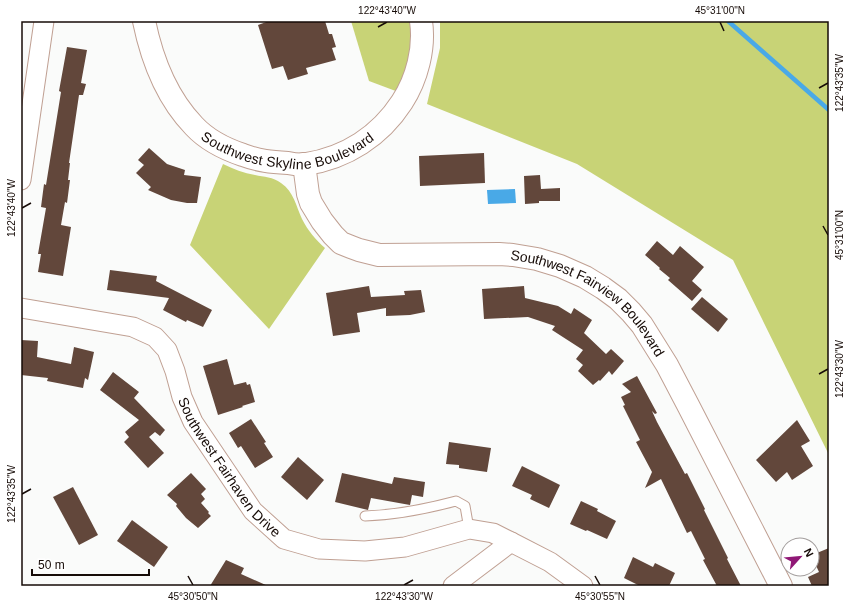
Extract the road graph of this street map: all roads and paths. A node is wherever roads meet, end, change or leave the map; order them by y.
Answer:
1 (44, 21) edge
2 (144, 21) edge
3 (421, 21) edge
4 (304, 164) junction
5 (21, 180) edge
6 (21, 308) edge
7 (365, 516) dead end
8 (468, 529) junction
9 (511, 542) junction
10 (453, 586) edge
11 (582, 586) edge
12 (781, 586) edge

1 - 5 street
2 - 4 street, Southwest Skyline Boulevard
3 - 4 street, Southwest Skyline Boulevard
4 - 12 street, Southwest Fairview Boulevard
6 - 8 street, Southwest Fairhaven Drive
7 - 8 lane
8 - 9 street, Southwest Fairhaven Drive
9 - 10 street
9 - 11 street, Southwest Fairhaven Drive

